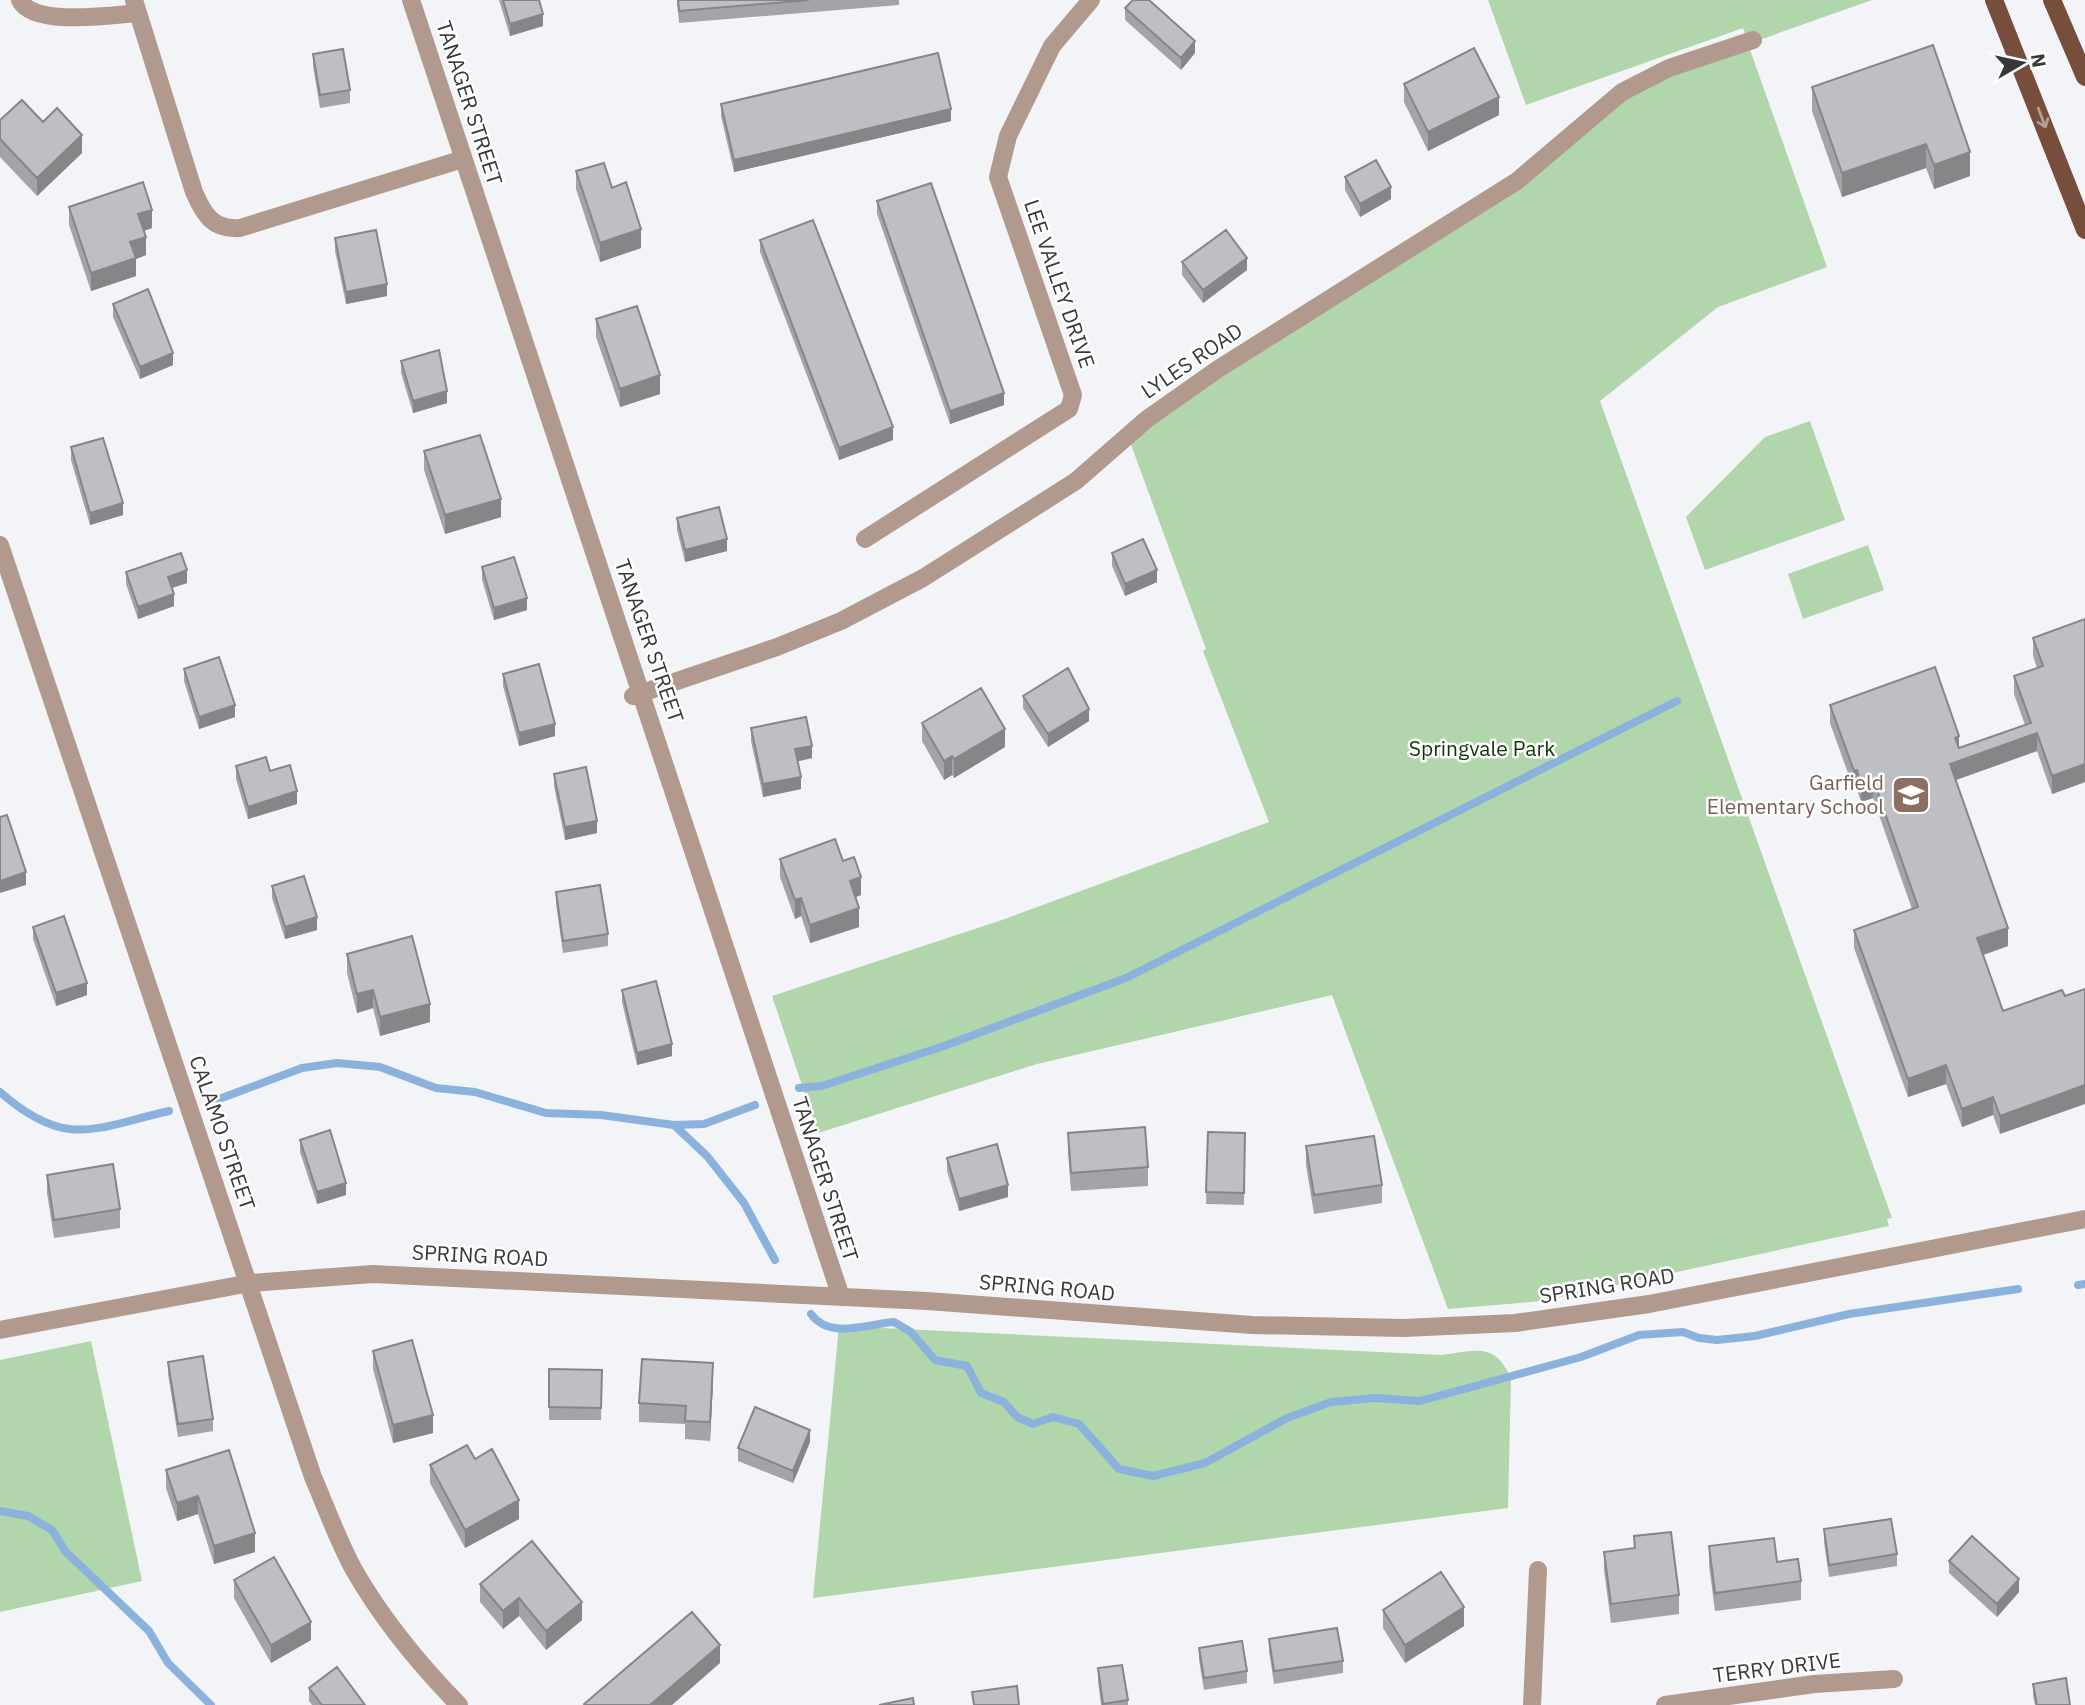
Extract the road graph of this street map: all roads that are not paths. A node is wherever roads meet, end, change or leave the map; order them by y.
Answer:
1 (20, 0) edge
2 (411, 0) edge
3 (1091, 0) edge
4 (1994, 0) edge
5 (2052, 0) edge
6 (136, 7) edge
7 (1754, 40) dead end
8 (2085, 77) edge
9 (463, 159) junction
10 (2085, 230) edge
11 (865, 539) dead end
12 (0, 545) edge
13 (638, 695) junction
14 (2085, 1219) edge
15 (250, 1283) junction
16 (841, 1297) junction
17 (0, 1330) edge
18 (1538, 1570) dead end
19 (1894, 1679) dead end
20 (459, 1705) edge
21 (1532, 1705) edge
22 (1665, 1705) edge

1 - 6 street
2 - 9 street, TANAGER STREET
3 - 11 street, LEE VALLEY DRIVE
4 -> 10 main road
5 - 8 main road
6 - 9 street
7 - 13 street, LYLES ROAD
9 - 13 street, TANAGER STREET
12 - 15 street, CALAMO STREET
13 - 16 street, TANAGER STREET
14 - 16 street, SPRING ROAD
15 - 16 street, SPRING ROAD
15 - 17 street, SPRING ROAD
15 - 20 street, CALAMO STREET
18 - 21 street
19 - 22 street, TERRY DRIVE

